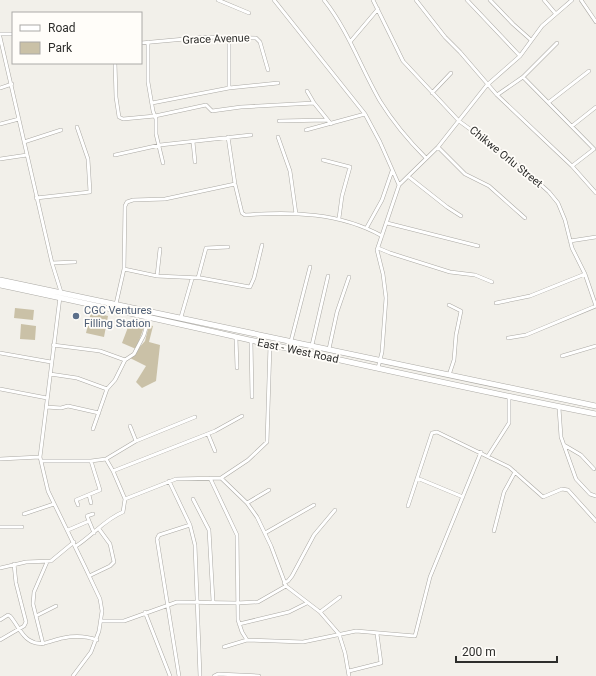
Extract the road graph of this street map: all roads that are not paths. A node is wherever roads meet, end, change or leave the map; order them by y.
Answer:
1 (218, 0) edge
2 (274, 0) edge
3 (324, 0) edge
4 (374, 0) edge
5 (416, 0) edge
6 (467, 0) edge
7 (490, 0) edge
8 (544, 0) edge
9 (572, 0) edge
10 (581, 0) edge
11 (378, 9) junction
12 (249, 13) dead end
13 (555, 13) junction
14 (596, 22) edge
15 (12, 34) edge
16 (0, 35) edge
17 (229, 37) junction
18 (531, 40) junction
19 (148, 42) junction
20 (350, 42) junction
21 (142, 43) edge
22 (557, 43) dead end
23 (2, 51) edge
24 (520, 56) junction
25 (115, 64) edge
26 (268, 70) dead end
27 (590, 71) dead end
28 (450, 72) dead end
29 (523, 77) junction
30 (278, 83) dead end
31 (12, 84) junction
32 (487, 85) junction
33 (0, 88) edge
34 (229, 88) junction
35 (307, 91) dead end
36 (432, 93) junction
37 (497, 95) junction
38 (549, 102) junction
39 (314, 103) junction
40 (152, 104) junction
41 (596, 107) edge
42 (365, 114) junction
43 (155, 116) junction
44 (19, 119) junction
45 (327, 120) junction
46 (279, 121) dead end
47 (459, 121) junction
48 (0, 124) edge
49 (331, 124) junction
50 (572, 126) junction
51 (77, 127) dead end
52 (61, 130) dead end
53 (306, 130) dead end
54 (251, 135) dead end
55 (228, 137) junction
56 (278, 137) dead end
57 (24, 142) junction
58 (193, 142) junction
59 (160, 145) junction
60 (438, 147) junction
61 (595, 149) edge
62 (27, 155) junction
63 (114, 155) dead end
64 (426, 158) junction
65 (0, 159) edge
66 (323, 160) dead end
67 (195, 162) dead end
68 (163, 163) dead end
69 (572, 166) junction
70 (392, 171) junction
71 (409, 177) junction
72 (235, 184) junction
73 (399, 185) junction
74 (596, 193) edge
75 (36, 198) junction
76 (296, 214) junction
77 (461, 216) dead end
78 (339, 218) junction
79 (525, 218) dead end
80 (387, 223) junction
81 (367, 227) junction
82 (382, 236) junction
83 (596, 237) edge
84 (570, 241) junction
85 (262, 245) dead end
86 (478, 246) dead end
87 (228, 247) dead end
88 (378, 248) junction
89 (160, 249) dead end
90 (75, 262) dead end
91 (52, 263) junction
92 (310, 267) dead end
93 (124, 269) junction
94 (585, 274) junction
95 (157, 276) junction
96 (328, 276) dead end
97 (348, 277) dead end
98 (198, 278) junction
99 (192, 279) junction
100 (0, 280) edge
101 (492, 282) dead end
102 (0, 285) edge
103 (60, 295) junction
104 (496, 303) dead end
105 (116, 304) junction
106 (449, 306) dead end
107 (596, 306) edge
108 (149, 317) junction
109 (181, 317) junction
110 (236, 338) junction
111 (508, 338) dead end
112 (251, 341) junction
113 (291, 341) junction
114 (53, 345) junction
115 (270, 345) junction
116 (312, 346) junction
117 (596, 346) edge
118 (329, 349) junction
119 (0, 353) edge
120 (562, 356) dead end
121 (125, 360) junction
122 (380, 360) junction
123 (51, 362) junction
124 (237, 368) dead end
125 (378, 368) junction
126 (50, 374) junction
127 (449, 375) junction
128 (0, 389) edge
129 (107, 389) junction
130 (509, 396) junction
131 (252, 397) dead end
132 (47, 398) junction
133 (596, 406) edge
134 (46, 407) junction
135 (559, 408) junction
136 (99, 413) junction
137 (596, 414) edge
138 (242, 416) dead end
139 (195, 417) dead end
140 (130, 426) dead end
141 (93, 429) dead end
142 (208, 434) junction
143 (136, 441) junction
144 (564, 445) junction
145 (215, 451) dead end
146 (481, 452) junction
147 (488, 456) junction
148 (40, 457) junction
149 (0, 458) edge
150 (106, 459) junction
151 (41, 461) junction
152 (91, 461) junction
153 (594, 469) dead end
154 (114, 471) junction
155 (515, 472) junction
156 (210, 478) junction
157 (220, 478) junction
158 (417, 478) junction
159 (169, 481) junction
160 (269, 490) dead end
161 (89, 495) junction
162 (596, 496) edge
163 (463, 497) junction
164 (125, 499) junction
165 (193, 500) dead end
166 (91, 503) dead end
167 (247, 503) junction
168 (54, 504) junction
169 (78, 505) dead end
170 (314, 505) dead end
171 (408, 506) dead end
172 (335, 510) dead end
173 (24, 514) dead end
174 (93, 514) dead end
175 (89, 521) junction
176 (596, 521) edge
177 (190, 525) junction
178 (0, 527) edge
179 (22, 528) dead end
180 (99, 528) junction
181 (68, 530) junction
182 (494, 531) dead end
183 (94, 533) junction
184 (265, 533) junction
185 (75, 544) junction
186 (47, 562) junction
187 (14, 564) junction
188 (0, 568) edge
189 (89, 576) junction
190 (285, 584) junction
191 (340, 597) dead end
192 (213, 601) junction
193 (197, 602) junction
194 (237, 603) junction
195 (308, 603) junction
196 (167, 604) junction
197 (56, 606) dead end
198 (145, 612) junction
199 (320, 612) junction
200 (36, 616) junction
201 (0, 620) edge
202 (101, 621) junction
203 (239, 624) junction
204 (19, 629) junction
205 (339, 634) junction
206 (377, 634) junction
207 (0, 640) edge
208 (97, 640) junction
209 (247, 640) junction
210 (43, 644) junction
211 (224, 647) dead end
212 (349, 671) junction
213 (73, 676) edge
214 (170, 676) edge
215 (179, 676) edge
216 (200, 676) edge
217 (214, 676) edge
218 (251, 676) edge
219 (259, 676) edge
220 (350, 676) edge

1 - 12 street
2 - 42 street
3 - 20 street
4 - 11 street, Chikwe Orlu Street
5 - 32 street
6 - 24 street
7 - 18 street
8 - 13 street
9 - 13 street
10 - 14 street
11 - 20 street
11 - 36 street, Chikwe Orlu Street
13 - 18 street
15 - 16 street
16 - 23 street
17 - 19 street, Grace Avenue
17 - 26 street, Grace Avenue
17 - 34 street
18 - 24 street
19 - 21 street, Grace Avenue
19 - 40 street
20 - 64 street
22 - 29 street
23 - 31 street
24 - 32 street
25 - 43 street
27 - 38 street
28 - 36 street
29 - 37 street
29 - 38 street
30 - 34 street
31 - 33 street
31 - 44 street
32 - 37 street
32 - 47 street
34 - 40 street
35 - 39 street
36 - 47 street, Chikwe Orlu Street
37 - 69 street
38 - 50 street
39 - 43 street
39 - 45 street
40 - 43 street
41 - 50 street
42 - 49 street
42 - 70 street
43 - 59 street
44 - 48 street
44 - 57 street
45 - 46 street
45 - 49 street
47 - 60 street
47 - 84 street, Chikwe Orlu Street
49 - 53 street
50 - 61 street
51 - 75 street
52 - 57 street
54 - 55 street
55 - 58 street
55 - 72 street
56 - 76 street
57 - 62 street
58 - 59 street
58 - 67 street
59 - 63 street
59 - 68 street
60 - 64 street
60 - 79 street
61 - 69 street
62 - 65 street
62 - 75 street
64 - 71 street
66 - 78 street
69 - 74 street
70 - 73 street
70 - 81 street
71 - 73 street
71 - 77 street
72 - 76 street
72 - 93 street
73 - 80 street
75 - 91 street
76 - 78 street
78 - 81 street
80 - 82 street
80 - 86 street
81 - 82 street
82 - 88 street
83 - 84 street
84 - 94 street, Chikwe Orlu Street
85 - 98 street
87 - 98 street
88 - 101 street
88 - 122 street
89 - 95 street
90 - 91 street
91 - 103 street
92 - 113 street
93 - 95 street
93 - 105 street
94 - 104 street
94 - 107 street, Chikwe Orlu Street
95 - 99 street
96 - 116 street
97 - 118 street
98 - 99 street
99 - 109 street
100 - 103 main road, East - West Road
102 - 103 main road, East - West Road
103 - 105 main road, East - West Road
103 - 108 main road, East - West Road
103 - 114 street
105 - 109 main road, East - West Road
106 - 127 street
107 - 111 street
108 - 110 main road, East - West Road
108 - 121 street
109 - 113 main road, East - West Road
110 - 112 main road, East - West Road
110 - 124 street
112 - 115 main road, East - West Road
112 - 131 street
113 - 116 main road, East - West Road
114 - 121 street
114 - 123 street
115 - 125 main road, East - West Road
115 - 157 street
116 - 118 main road, East - West Road
117 - 120 street
118 - 122 main road, East - West Road
119 - 123 street
121 - 129 street
122 - 125 street
122 - 127 main road, East - West Road
123 - 126 street
125 - 130 main road, East - West Road
126 - 129 street
126 - 132 street
127 - 133 main road, East - West Road
128 - 132 street
129 - 136 street
130 - 135 main road, East - West Road
130 - 147 street
132 - 134 street
134 - 136 street
134 - 148 street
135 - 137 main road, East - West Road
135 - 144 street
136 - 141 street
138 - 142 street
139 - 143 street
140 - 143 street
142 - 145 street
142 - 154 street
143 - 150 street
144 - 153 street
144 - 162 street
146 - 147 street
146 - 158 street
146 - 163 street
147 - 155 street
148 - 149 street
148 - 151 street
150 - 152 street
150 - 154 street
151 - 152 street
151 - 168 street
152 - 161 street
154 - 164 street
155 - 176 street
155 - 182 street
156 - 157 street
156 - 159 street
156 - 194 street
157 - 167 street
158 - 163 street
158 - 171 street
159 - 164 street
159 - 177 street
160 - 167 street
161 - 166 street
161 - 169 street
163 - 206 street
164 - 180 street
165 - 192 street
167 - 184 street
168 - 173 street
168 - 181 street
170 - 184 street
172 - 190 street
174 - 175 street
175 - 181 street
175 - 183 street
177 - 193 street
177 - 196 street
178 - 179 street
180 - 183 street
180 - 189 street
181 - 185 street
183 - 185 street
184 - 190 street
185 - 186 street
185 - 189 street
186 - 187 street
186 - 200 street
187 - 188 street
187 - 204 street
189 - 202 street
190 - 194 street
190 - 195 street
191 - 199 street
192 - 193 street
192 - 194 street
193 - 196 street
193 - 216 street
194 - 203 street
195 - 199 street
195 - 203 street
196 - 198 street
196 - 215 street
197 - 200 street
198 - 202 street
198 - 214 street
199 - 205 street
200 - 210 street
201 - 204 street
202 - 208 street
203 - 209 street
204 - 207 street
204 - 210 street
205 - 206 street
205 - 209 street
205 - 212 street
206 - 212 street
208 - 210 street
208 - 213 street
209 - 211 street
212 - 220 street
217 - 218 street
218 - 219 street

